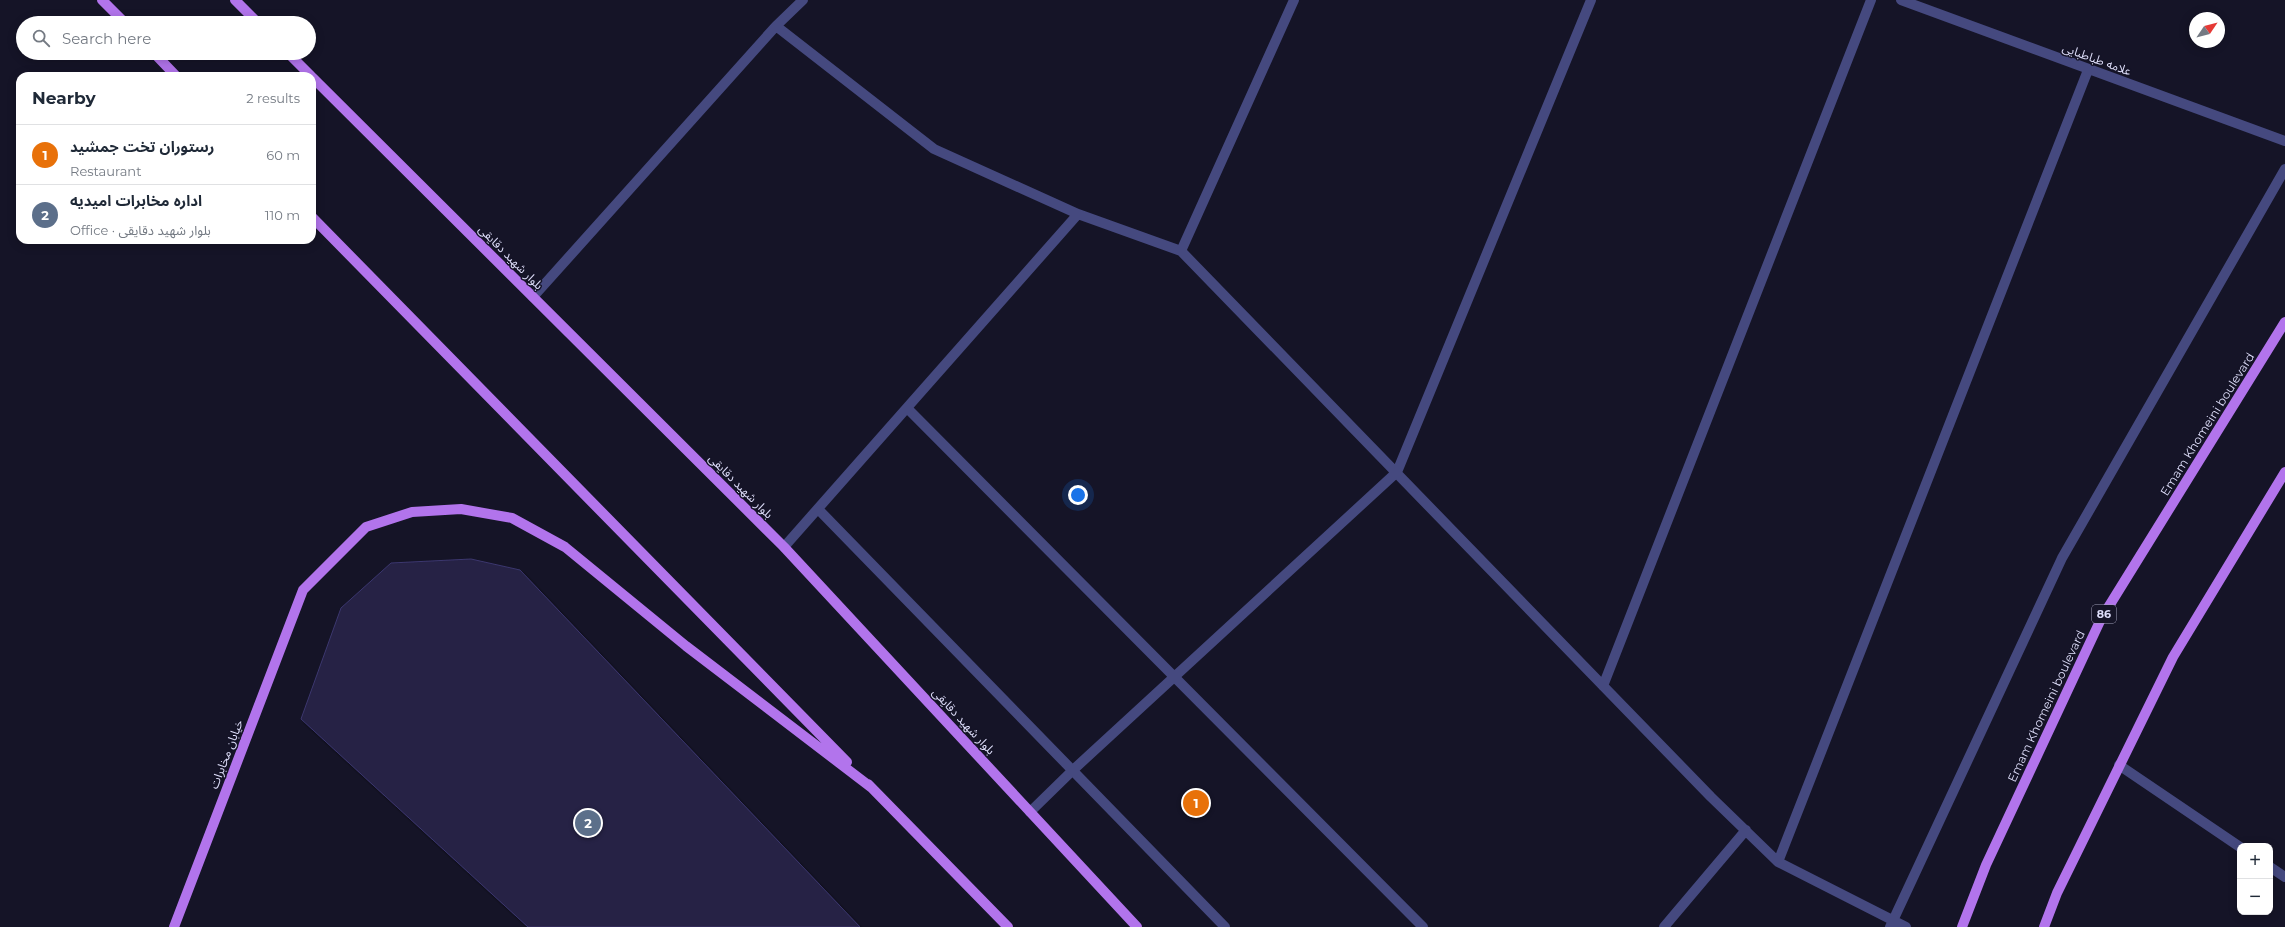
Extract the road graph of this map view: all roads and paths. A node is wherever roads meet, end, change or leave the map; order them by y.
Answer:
1 (102, 0) edge
2 (235, 0) edge
3 (803, 0) edge
4 (1294, 0) edge
5 (1591, 0) edge
6 (1871, 0) edge
7 (1901, 0) edge
8 (118, 16) edge
9 (251, 16) edge
10 (776, 26) junction
11 (161, 60) edge
12 (295, 60) edge
13 (2088, 70) junction
14 (172, 72) edge
15 (308, 72) edge
16 (316, 80) edge
17 (2285, 141) edge
18 (2285, 169) edge
19 (1078, 214) junction
20 (316, 221) edge
21 (1181, 251) junction
22 (533, 297) junction
23 (2285, 322) edge
24 (907, 408) junction
25 (1397, 472) junction
26 (2285, 472) edge
27 (818, 509) junction
28 (784, 547) junction
29 (1174, 678) junction
30 (1604, 686) junction
31 (2119, 765) junction
32 (1073, 770) junction
33 (872, 788) junction
34 (1030, 812) junction
35 (1746, 830) junction
36 (2237, 845) edge
37 (1778, 862) junction
38 (2273, 869) edge
39 (2285, 877) edge
40 (1891, 924) edge
41 (174, 927) edge
42 (1008, 927) edge
43 (1137, 927) edge
44 (1225, 927) edge
45 (1422, 927) edge
46 (1664, 927) edge
47 (1906, 927) edge
48 (1962, 927) edge
49 (2044, 927) edge

1 - 8 main road
2 - 9 main road
3 - 10 street
4 - 21 street
5 - 25 street
6 - 30 street
7 - 13 street, علامه طباطبایی
10 - 19 street
10 - 22 street
11 - 14 main road
12 - 15 main road, بلوار شهید دقایقی
13 - 17 street, علامه طباطبایی
13 - 37 street
16 - 22 main road, بلوار شهید دقایقی
18 - 40 street
19 - 21 street
19 - 24 street
20 - 33 main road
21 - 25 street
22 - 28 main road, بلوار شهید دقایقی
23 - 48 main road, Emam Khomeini boulevard / 86
24 - 27 street
24 - 29 street
25 - 29 street
25 - 30 street
26 - 31 main road
27 - 28 street
27 - 32 street
28 - 34 main road, بلوار شهید دقایقی
29 - 32 street
29 - 45 street
30 - 35 street
31 - 36 street
31 - 49 main road
32 - 34 street
32 - 44 street
33 - 41 main road, خیابان مخابرات
33 - 42 main road
34 - 43 main road, بلوار شهید دقایقی
35 - 37 street
35 - 46 street
37 - 40 street
38 - 39 street
40 - 47 street

